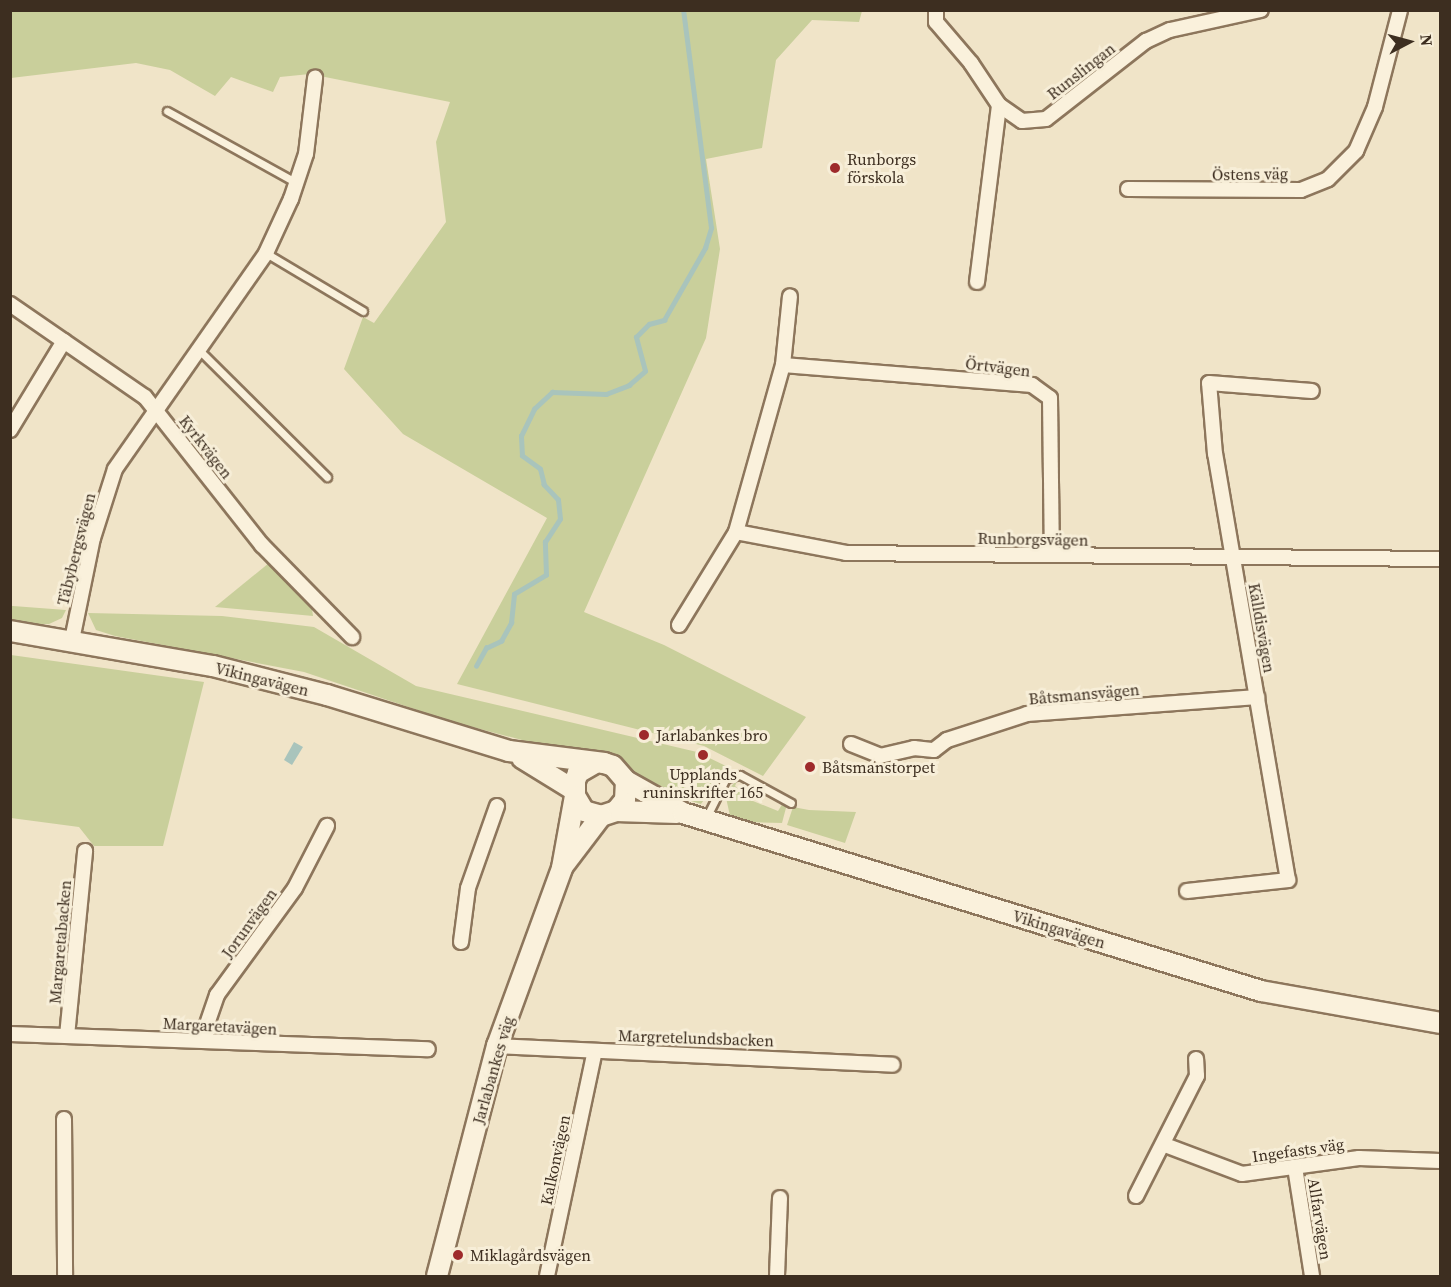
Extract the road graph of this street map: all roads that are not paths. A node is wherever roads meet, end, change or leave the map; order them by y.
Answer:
1 (936, 10) edge
2 (1261, 10) edge
3 (1400, 10) edge
4 (315, 78) dead end
5 (999, 105) junction
6 (167, 111) dead end
7 (297, 183) junction
8 (1128, 189) dead end
9 (266, 253) junction
10 (977, 282) dead end
11 (790, 296) dead end
12 (10, 304) edge
13 (363, 311) dead end
14 (64, 342) junction
15 (200, 351) junction
16 (783, 365) junction
17 (1312, 391) dead end
18 (157, 411) junction
19 (10, 430) edge
20 (327, 477) dead end
21 (736, 532) junction
22 (1052, 555) junction
23 (1233, 558) junction
24 (1440, 559) edge
25 (679, 625) dead end
26 (10, 631) edge
27 (352, 637) dead end
28 (72, 640) junction
29 (1257, 697) junction
30 (851, 744) dead end
31 (509, 751) junction
32 (595, 763) junction
33 (626, 781) junction
34 (574, 793) junction
35 (791, 803) dead end
36 (497, 806) dead end
37 (682, 813) junction
38 (608, 814) junction
39 (705, 821) junction
40 (327, 826) dead end
41 (85, 851) dead end
42 (562, 868) junction
43 (1186, 891) dead end
44 (461, 942) dead end
45 (1440, 1023) edge
46 (10, 1035) edge
47 (68, 1036) junction
48 (206, 1041) junction
49 (497, 1046) junction
50 (428, 1049) dead end
51 (595, 1051) junction
52 (1196, 1059) dead end
53 (893, 1065) dead end
54 (64, 1119) dead end
55 (1165, 1145) junction
56 (1440, 1161) edge
57 (1295, 1167) junction
58 (1136, 1196) dead end
59 (780, 1198) dead end
60 (65, 1276) edge
61 (438, 1276) edge
62 (547, 1276) edge
63 (777, 1276) edge
64 (1312, 1276) edge

1 - 5 street, Runslingan
2 - 5 street, Runslingan
3 - 8 street, Östens väg
4 - 7 street, Täbybergsvägen
5 - 10 street
6 - 7 lane
7 - 9 street, Täbybergsvägen
9 - 13 lane
9 - 15 street, Täbybergsvägen
11 - 16 street
12 - 14 street, Kyrkvägen
14 - 18 street, Kyrkvägen
14 - 19 street
15 - 18 street, Täbybergsvägen
15 - 20 lane
16 - 21 street
16 - 22 street, Örtvägen
17 - 23 street, Källdisvägen
18 - 27 street, Kyrkvägen
18 - 28 street, Täbybergsvägen
21 - 22 street, Runborgsvägen
21 - 25 street
22 - 23 street, Runborgsvägen
23 - 24 street, Runborgsvägen
23 - 29 street, Källdisvägen
26 - 28 main road, Vikingavägen
28 - 31 main road, Vikingavägen
29 - 30 street, Båtsmansvägen
29 - 43 street, Källdisvägen
31 - 32 main road, Vikingavägen
31 - 34 main road, Vikingavägen
32 - 33 main road, Vikingavägen
32 - 34 main road
33 - 37 main road, Vikingavägen
33 - 38 main road
34 - 38 main road, Vikingavägen
34 - 42 main road, Jarlabankes väg
35 - 39 lane
36 - 44 street
37 - 38 main road, Vikingavägen
37 - 39 main road, Vikingavägen
38 - 42 main road, Jarlabankes väg
39 - 45 main road, Vikingavägen
40 - 48 street, Jorunvägen
41 - 47 street, Margaretabacken
42 - 49 main road, Jarlabankes väg
46 - 47 street, Margaretavägen
47 - 48 street, Margaretavägen
48 - 50 street, Margaretavägen
49 - 51 street, Margretelundsbacken
49 - 61 main road, Jarlabankes väg
51 - 53 street, Margretelundsbacken
51 - 62 street, Kalkonvägen
52 - 55 street
54 - 60 street
55 - 57 street, Ingefasts väg
55 - 58 street
56 - 57 street, Ingefasts väg
57 - 64 street, Allfarvägen
59 - 63 street

